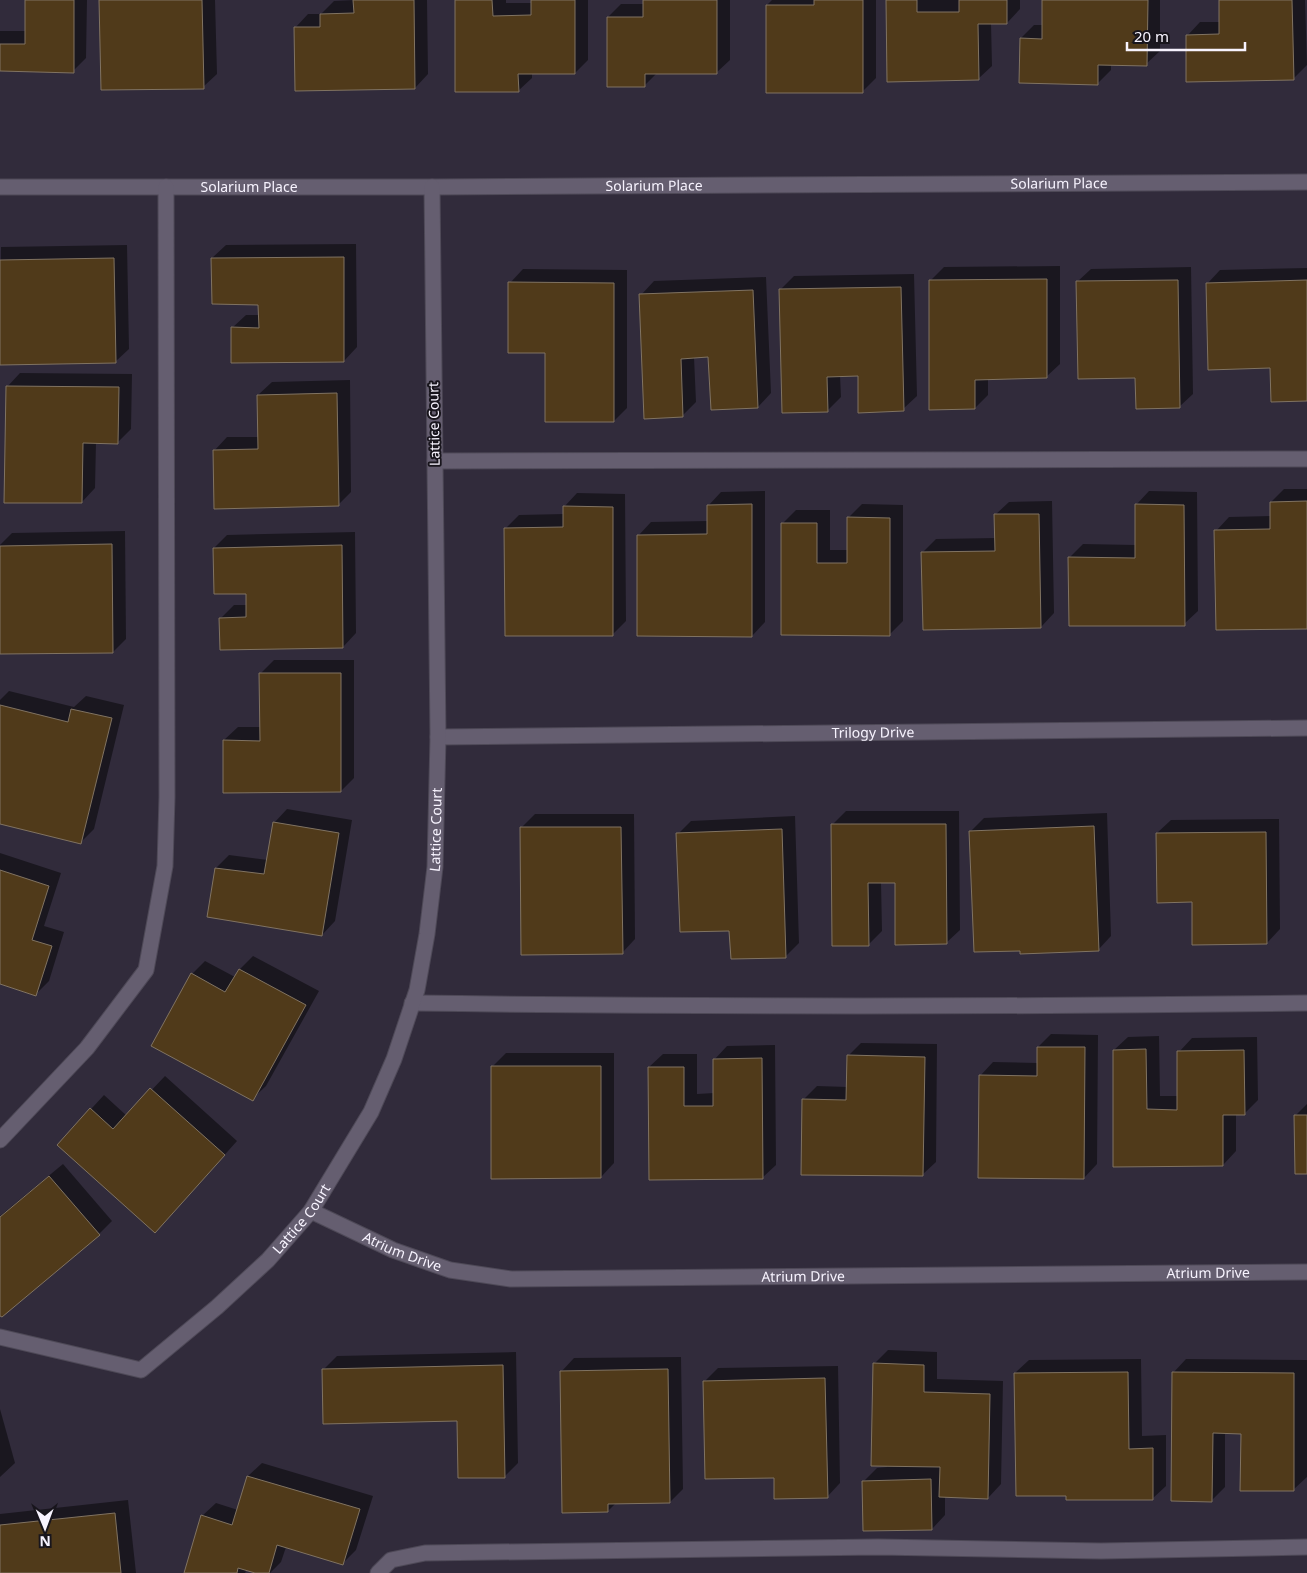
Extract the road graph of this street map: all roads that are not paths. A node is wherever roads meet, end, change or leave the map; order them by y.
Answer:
1 (1307, 182) edge
2 (0, 187) edge
3 (432, 187) junction
4 (166, 188) junction
5 (1307, 459) edge
6 (435, 461) junction
7 (1307, 728) edge
8 (438, 738) junction
9 (412, 1003) junction
10 (1307, 1003) edge
11 (0, 1140) edge
12 (312, 1211) junction
13 (1307, 1272) edge
14 (0, 1337) edge
15 (1307, 1548) edge
16 (378, 1573) edge

1 - 3 street, Solarium Place
2 - 4 street, Solarium Place
3 - 4 street, Solarium Place
3 - 6 street, Lattice Court
4 - 11 street
5 - 6 street
6 - 8 street, Lattice Court
7 - 8 street, Trilogy Drive
8 - 9 street, Lattice Court
9 - 10 street
9 - 12 street, Lattice Court
12 - 13 street, Atrium Drive
12 - 14 street, Lattice Court
15 - 16 street

